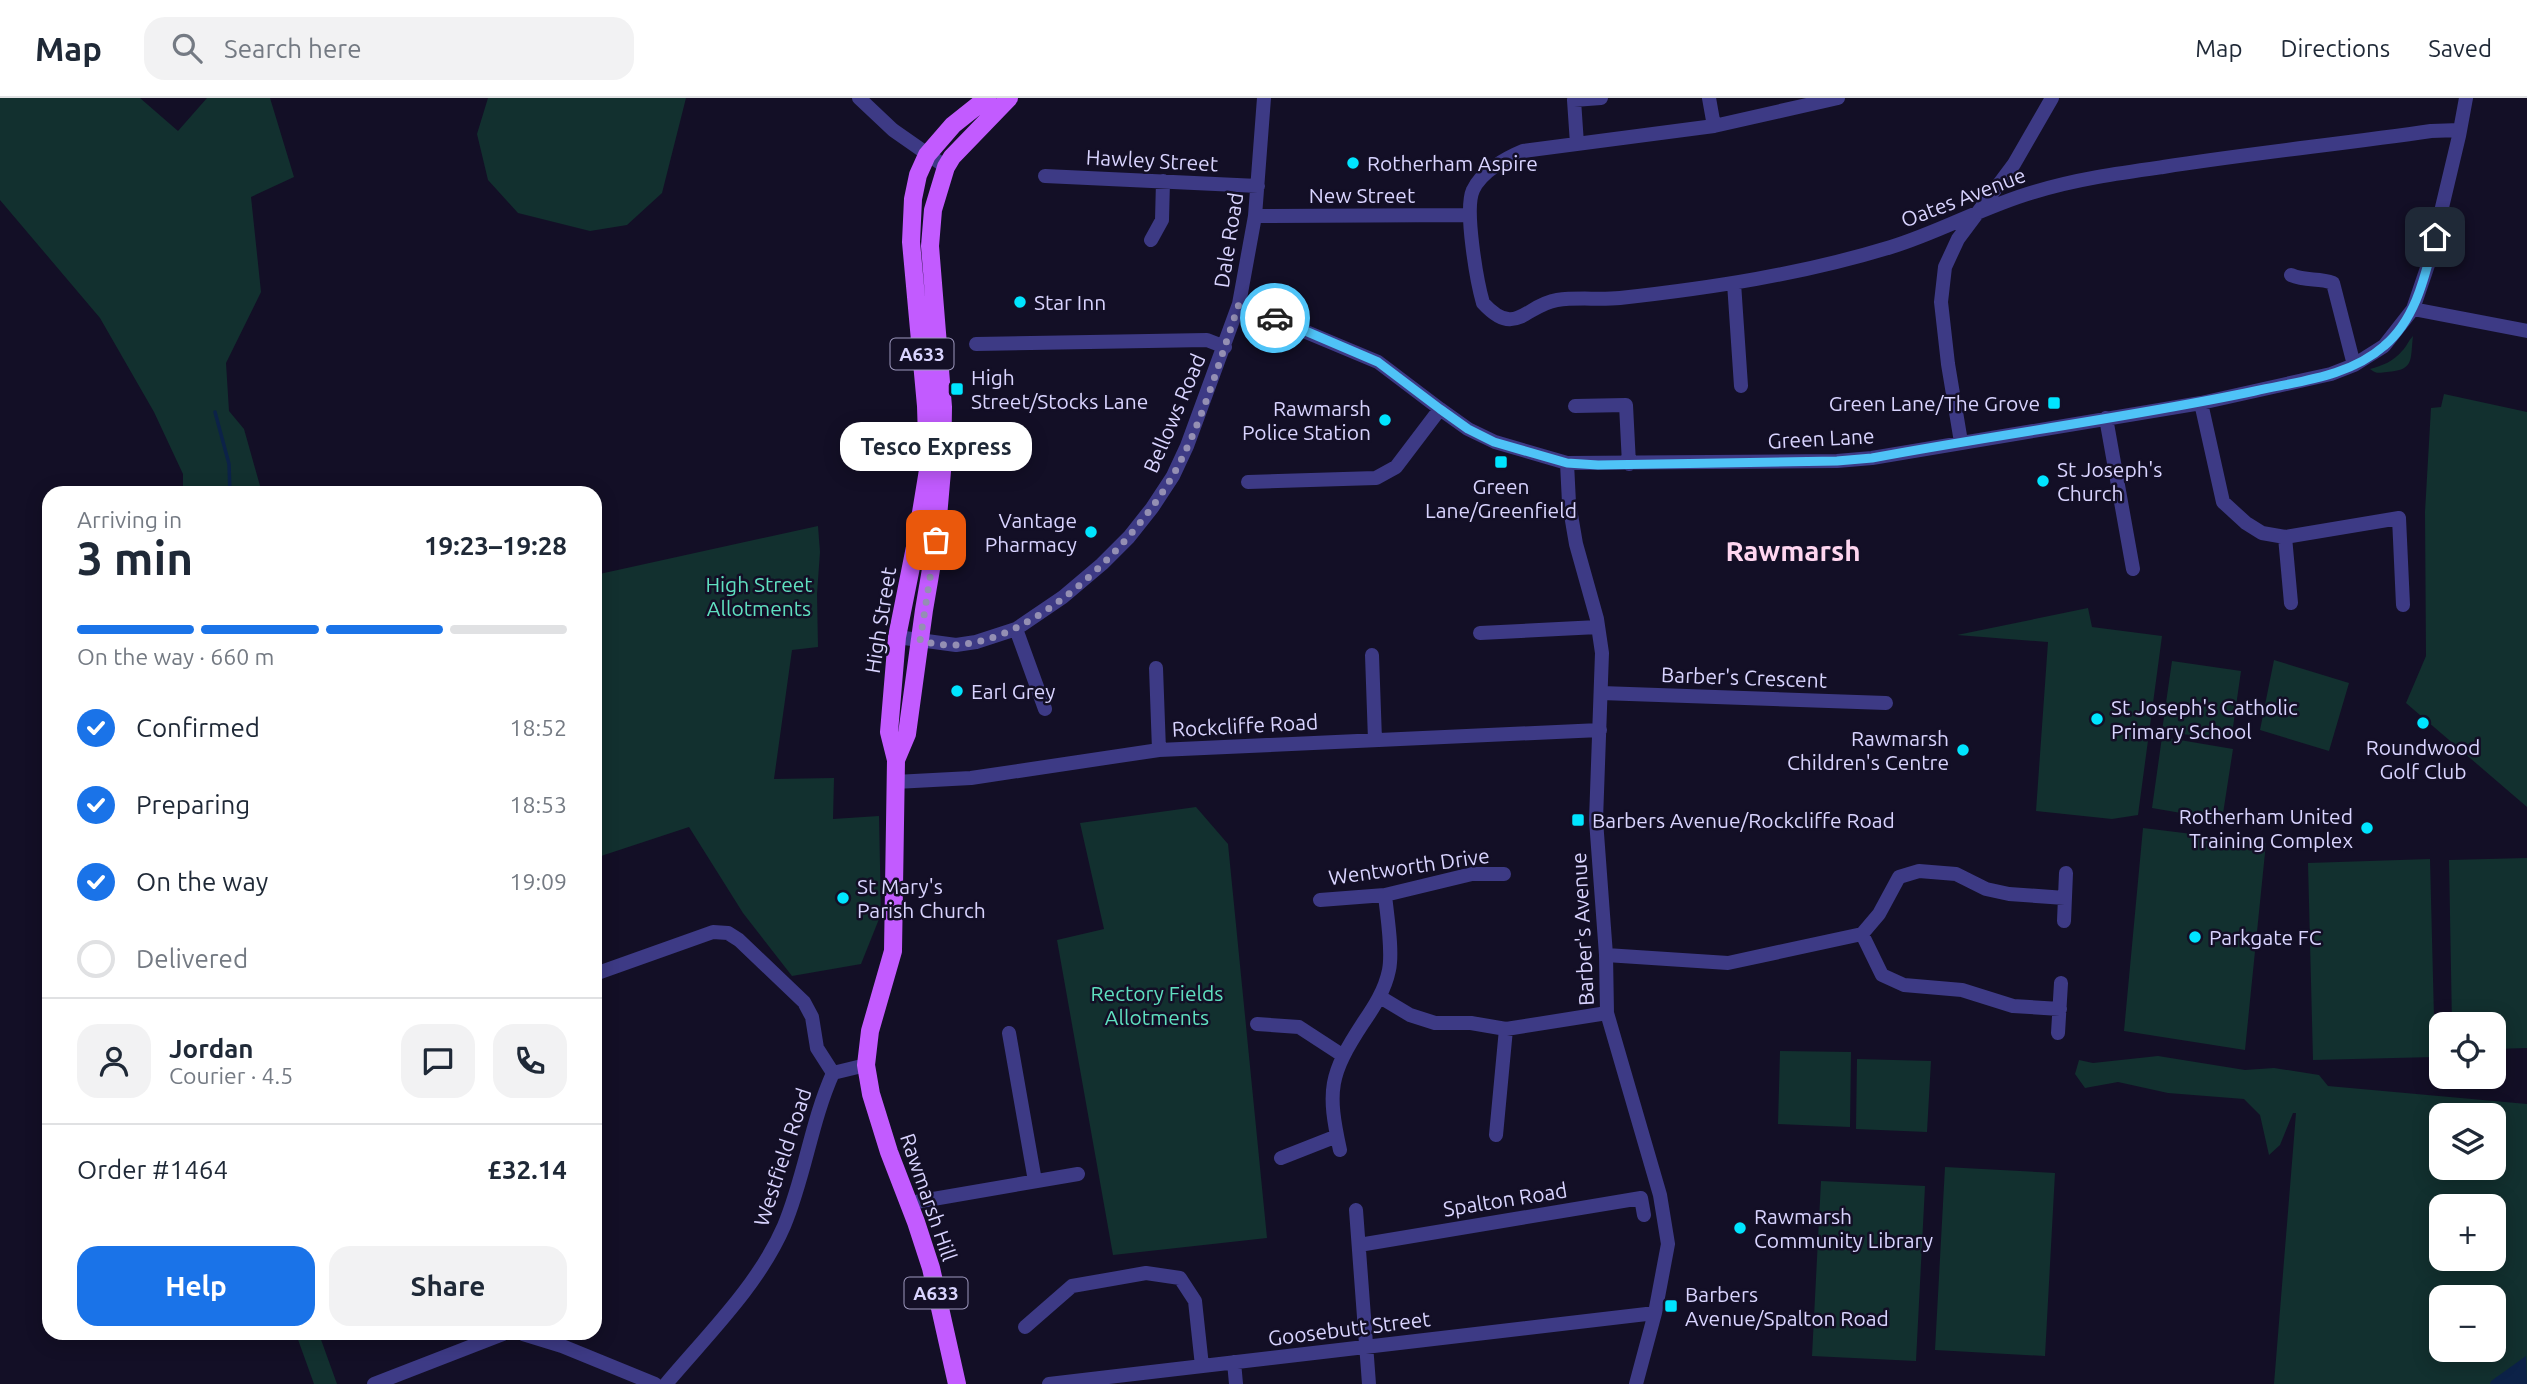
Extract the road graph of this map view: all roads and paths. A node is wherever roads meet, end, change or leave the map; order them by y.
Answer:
1 (859, 98) edge
2 (988, 98) edge
3 (1009, 98) edge
4 (1264, 98) edge
5 (1601, 98) edge
6 (1709, 98) edge
7 (1838, 98) edge
8 (2052, 98) edge
9 (2466, 98) edge
10 (1714, 126) junction
11 (2460, 130) junction
12 (1577, 144) junction
13 (927, 155) junction
14 (946, 167) junction
15 (1045, 176) dead end
16 (1163, 181) junction
17 (1258, 186) junction
18 (1469, 215) junction
19 (1255, 216) junction
20 (1973, 216) junction
21 (1151, 240) dead end
22 (2291, 275) dead end
23 (1734, 283) junction
24 (1239, 304) junction
25 (2413, 309) junction
26 (2527, 331) edge
27 (976, 344) dead end
28 (1225, 347) junction
29 (2354, 365) junction
30 (1741, 386) dead end
31 (2202, 403) junction
32 (1575, 406) dead end
33 (1440, 409) junction
34 (2106, 418) junction
35 (1961, 442) junction
36 (1567, 463) junction
37 (1629, 464) junction
38 (1248, 482) dead end
39 (2284, 537) junction
40 (2133, 569) dead end
41 (2291, 603) dead end
42 (2403, 605) dead end
43 (1598, 627) junction
44 (1016, 629) junction
45 (1480, 633) dead end
46 (897, 637) junction
47 (920, 641) junction
48 (1372, 655) dead end
49 (1156, 668) dead end
50 (1601, 693) junction
51 (1886, 704) dead end
52 (1045, 709) dead end
53 (1600, 730) junction
54 (1375, 740) junction
55 (1159, 750) junction
56 (895, 760) junction
57 (895, 782) junction
58 (2066, 873) dead end
59 (1504, 874) dead end
60 (1385, 895) junction
61 (2065, 898) junction
62 (1320, 900) dead end
63 (2064, 921) dead end
64 (1861, 934) junction
65 (1606, 955) junction
66 (602, 972) edge
67 (2061, 984) dead end
68 (1380, 997) junction
69 (2060, 1009) junction
70 (1607, 1013) junction
71 (1257, 1024) dead end
72 (1506, 1029) junction
73 (1009, 1033) dead end
74 (2058, 1033) dead end
75 (1342, 1055) junction
76 (866, 1065) junction
77 (833, 1073) junction
78 (1496, 1135) dead end
79 (1281, 1158) dead end
80 (1078, 1174) dead end
81 (1035, 1181) junction
82 (910, 1203) junction
83 (1356, 1210) dead end
84 (1644, 1215) dead end
85 (1359, 1245) junction
86 (1655, 1312) junction
87 (1025, 1327) dead end
88 (487, 1340) edge
89 (542, 1340) edge
90 (1366, 1347) junction
91 (1234, 1362) junction
92 (1202, 1366) junction
93 (373, 1384) edge
94 (655, 1384) edge
95 (666, 1384) edge
96 (957, 1384) edge
97 (1048, 1384) edge
98 (1236, 1384) edge
99 (1369, 1384) edge
100 (1636, 1384) edge

1 - 13 street
2 - 13 main road, High Street / A633
3 - 14 main road, High Street / A633
4 - 17 street, Dale Road
5 - 12 street
6 - 10 street
7 - 10 street
8 - 20 street
9 - 11 street, Green Lane
10 - 12 street
11 - 20 street, Oates Avenue
11 - 25 street, Green Lane
12 - 18 street
13 - 14 street
13 - 46 main road, High Street / A633
14 - 47 main road, High Street / A633
15 - 16 street, Hawley Street
16 - 17 street, Hawley Street
16 - 21 street
17 - 19 street, Dale Road
18 - 19 street, New Street
18 - 23 street, Oates Avenue
19 - 24 street, Dale Road
20 - 23 street, Oates Avenue
20 - 35 street
22 - 29 street
23 - 30 street
24 - 28 street, Bellows Road
24 - 33 street, Green Lane
25 - 26 street
25 - 29 street, Green Lane
27 - 28 street
28 - 44 street, Bellows Road
29 - 31 street, Green Lane
31 - 34 street, Green Lane
31 - 39 street
32 - 37 street
33 - 36 street, Green Lane
33 - 38 street
34 - 35 street, Green Lane
34 - 40 street
35 - 37 street, Green Lane
36 - 37 street, Green Lane
36 - 43 street, Barber's Avenue
39 - 41 street
39 - 42 street
43 - 45 street
43 - 50 street, Barber's Avenue
44 - 47 street, Bellows Road
44 - 52 street
46 - 47 street, Bellows Road
46 - 56 main road, High Street / A633
47 - 56 main road, High Street / A633
48 - 54 street
49 - 55 street
50 - 51 street, Barber's Crescent
50 - 53 street, Barber's Avenue
53 - 54 street, Rockcliffe Road
53 - 65 street, Barber's Avenue
54 - 55 street, Rockcliffe Road
55 - 57 street, Rockcliffe Road
56 - 57 main road, High Street / A633
57 - 76 main road, High Street / A633
58 - 61 street
59 - 60 street, Wentworth Drive
60 - 62 street, Wentworth Drive
60 - 68 street
61 - 63 street
61 - 64 street
64 - 65 street
64 - 69 street
65 - 70 street, Barber's Avenue
66 - 77 street, Westfield Road
67 - 69 street
68 - 72 street
68 - 75 street
69 - 74 street
70 - 72 street
70 - 86 street, Barber's Avenue
71 - 75 street
72 - 78 street
73 - 81 street
75 - 79 street
76 - 77 street, Westfield Road
76 - 82 main road, Rawmarsh Hill / A633
77 - 95 street, Westfield Road
80 - 81 street
81 - 82 street
82 - 96 main road, Rawmarsh Hill / A633
83 - 85 street
84 - 85 street, Spalton Road
85 - 90 street
86 - 90 street, Goosebutt Street
86 - 100 street, Barber's Avenue
87 - 92 street
88 - 93 street
89 - 94 street
90 - 91 street, Goosebutt Street
90 - 99 street
91 - 92 street, Goosebutt Street
91 - 98 street
92 - 97 street, Goosebutt Street

